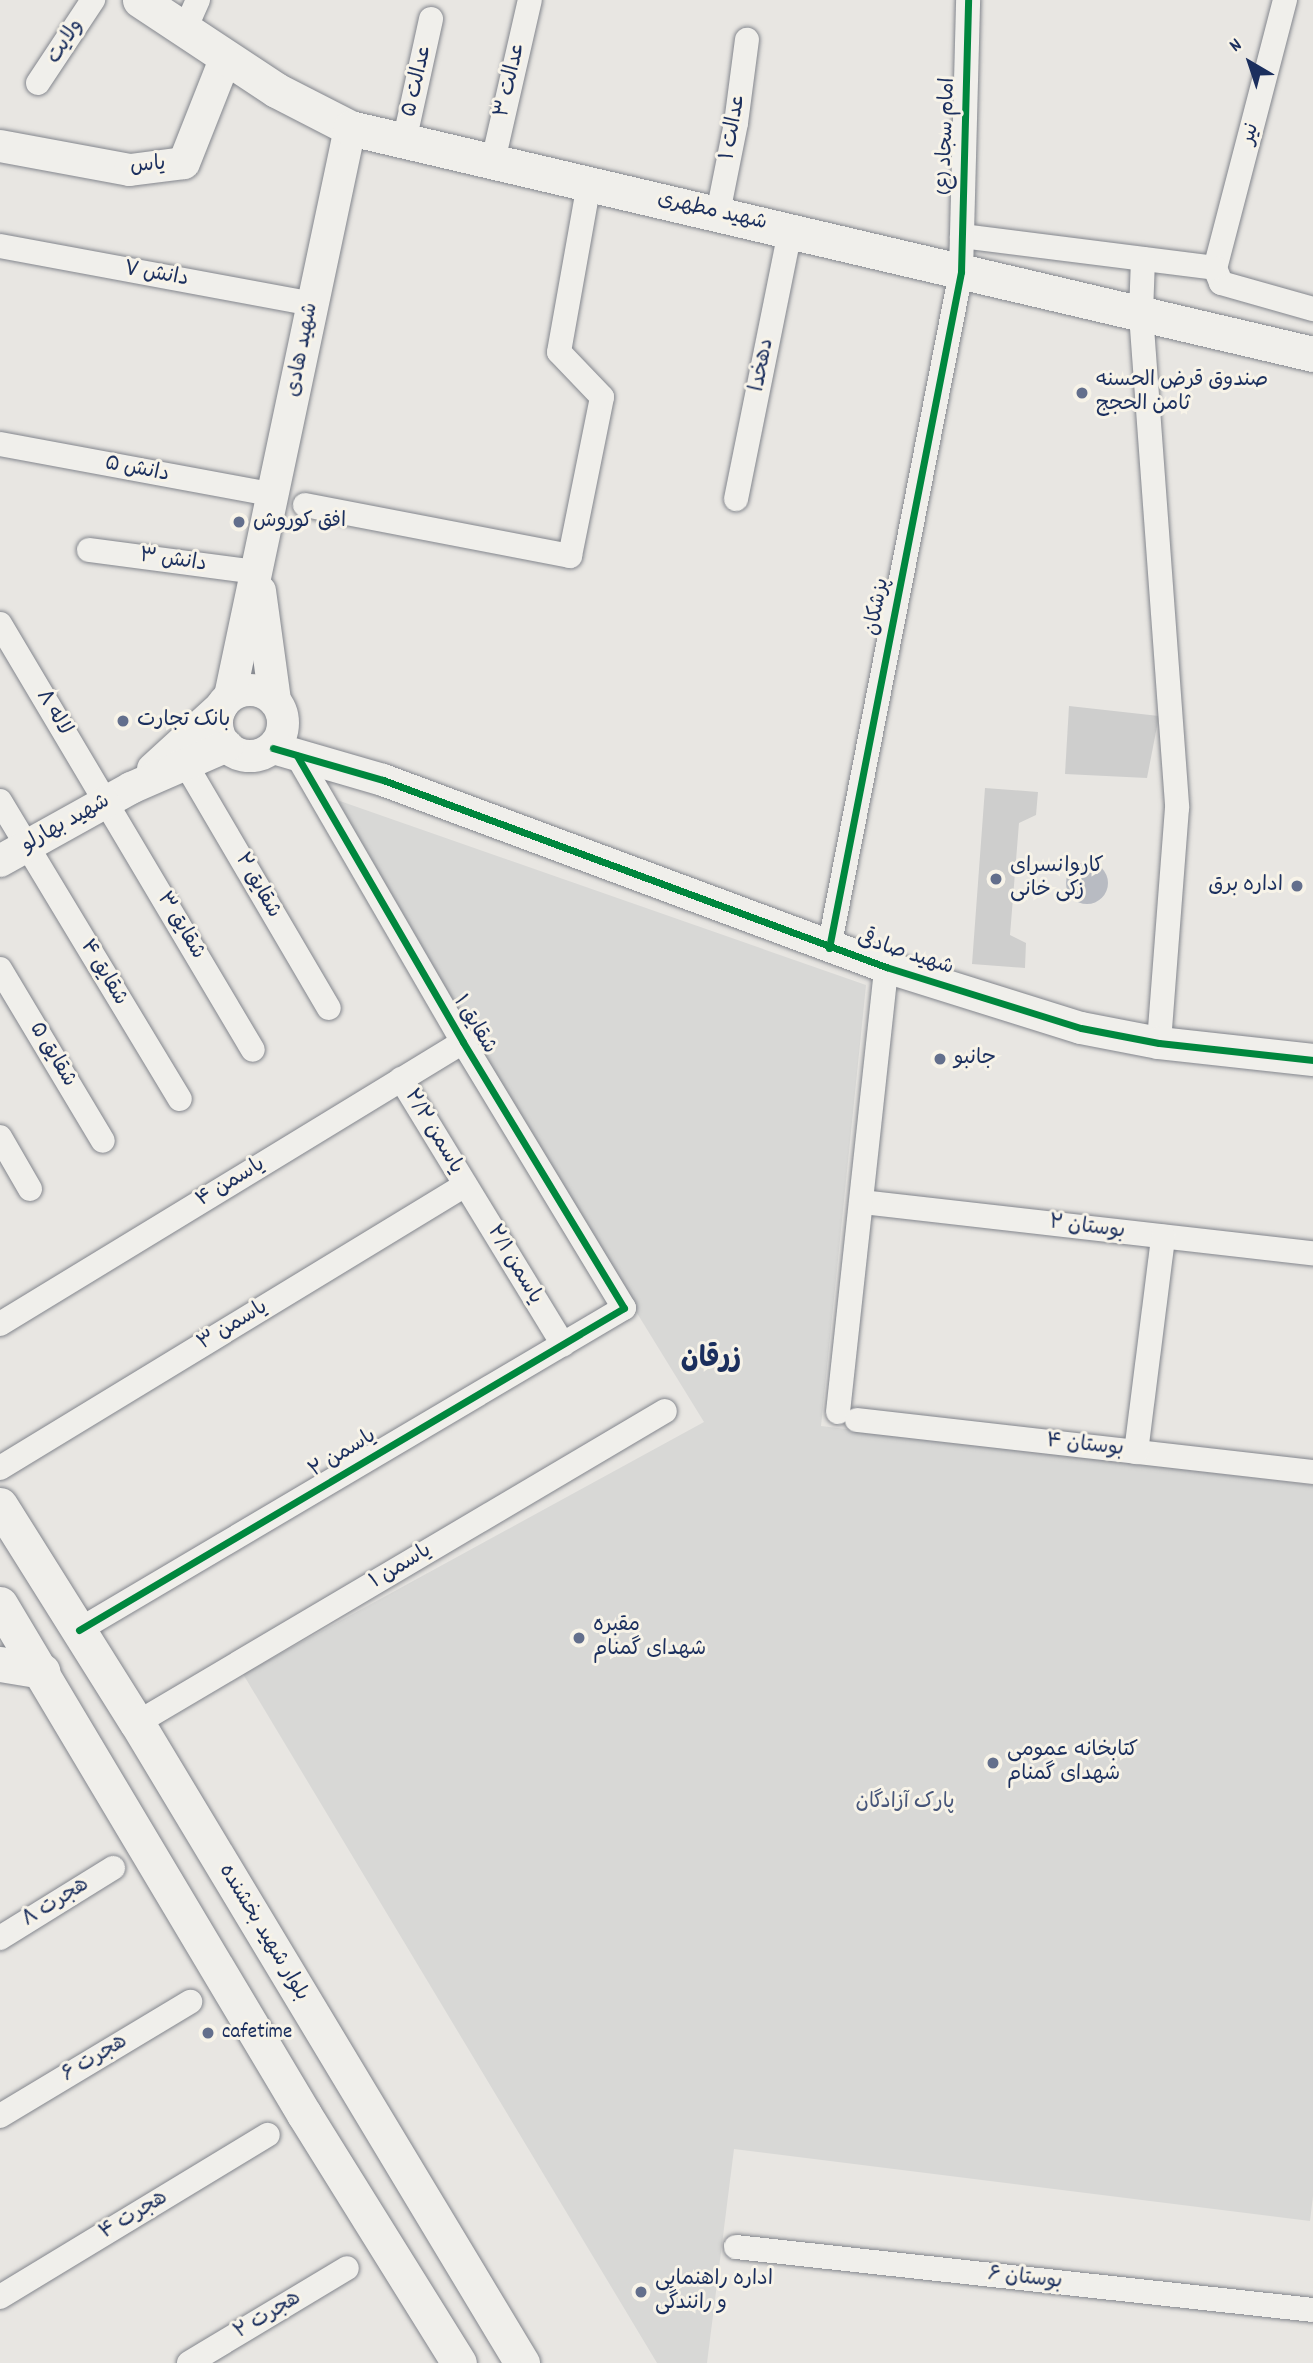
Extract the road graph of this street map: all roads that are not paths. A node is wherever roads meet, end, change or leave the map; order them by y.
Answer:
1 (93, 0) edge
2 (140, 0) edge
3 (530, 0) edge
4 (968, 0) edge
5 (1285, 0) edge
6 (192, 15) edge
7 (431, 19) dead end
8 (747, 40) dead end
9 (226, 57) junction
10 (38, 83) dead end
11 (350, 128) junction
12 (404, 142) junction
13 (0, 146) edge
14 (493, 161) junction
15 (589, 184) junction
16 (718, 214) junction
17 (790, 231) junction
18 (962, 236) junction
19 (0, 246) edge
20 (1143, 259) junction
21 (1215, 268) junction
22 (961, 272) junction
23 (313, 304) junction
24 (1313, 309) edge
25 (1141, 314) junction
26 (1313, 354) edge
27 (0, 444) edge
28 (274, 495) junction
29 (736, 499) dead end
30 (305, 505) dead end
31 (89, 550) dead end
32 (257, 572) junction
33 (0, 624) edge
34 (226, 701) junction
35 (282, 732) junction
36 (227, 746) junction
37 (185, 763) junction
38 (119, 795) junction
39 (0, 802) edge
40 (13, 853) edge
41 (830, 948) junction
42 (886, 967) junction
43 (0, 969) edge
44 (329, 1008) dead end
45 (463, 1042) junction
46 (1159, 1043) junction
47 (253, 1050) dead end
48 (1313, 1060) edge
49 (401, 1079) junction
50 (180, 1099) dead end
51 (0, 1138) edge
52 (103, 1141) dead end
53 (465, 1185) junction
54 (30, 1189) dead end
55 (862, 1202) junction
56 (1163, 1237) junction
57 (1313, 1253) edge
58 (624, 1308) joint
59 (0, 1324) edge
60 (563, 1345) junction
61 (665, 1411) dead end
62 (1136, 1452) junction
63 (0, 1468) edge
64 (1313, 1472) edge
65 (0, 1505) edge
66 (0, 1604) edge
67 (79, 1630) junction
68 (0, 1664) edge
69 (42, 1671) junction
70 (136, 1723) junction
71 (179, 1793) junction
72 (130, 1819) junction
73 (113, 1868) dead end
74 (0, 1938) edge
75 (190, 2002) dead end
76 (0, 2116) edge
77 (268, 2135) dead end
78 (736, 2247) dead end
79 (347, 2268) dead end
80 (0, 2297) edge
81 (1313, 2310) edge
82 (189, 2363) edge
83 (458, 2363) edge
84 (522, 2363) edge

1 - 10 street, ولایت
2 - 6 main road, شهید مطهری
3 - 14 street, عدالت ۳
4 - 18 street, امام سجاد (ع)
5 - 21 street, نیر
6 - 9 main road, شهید مطهری
7 - 12 street, عدالت ۵
8 - 16 street, عدالت ۱
9 - 11 main road, شهید مطهری
9 - 13 street, یاس
11 - 12 main road, شهید مطهری
11 - 23 street, شهید هادی
12 - 14 main road, شهید مطهری
14 - 15 main road, شهید مطهری
15 - 16 main road, شهید مطهری
15 - 30 street
16 - 17 main road, شهید مطهری
17 - 22 main road, شهید مطهری
17 - 29 street, دهخدا
18 - 20 street
18 - 22 street, امام سجاد (ع)
19 - 23 street, دانش ۷
20 - 21 street
20 - 25 street
21 - 24 street
22 - 25 main road, شهید مطهری
22 - 41 street, پزشکان
23 - 28 street, شهید هادی
25 - 26 main road, شهید مطهری
25 - 46 street
27 - 28 street, دانش ۵
28 - 32 street, شهید هادی
31 - 32 street, دانش ۳
32 - 34 street, شهید هادی
32 - 35 street
33 - 38 street, لاله ۸
34 - 35 street
34 - 36 street
34 - 38 street
35 - 36 street
35 - 41 street, شهید صادقی
35 - 45 street, شقایق ۱
36 - 37 street
37 - 38 street
37 - 44 street, شقایق ۲
38 - 40 street, شهید بهارلو
38 - 47 street, شقایق ۳
39 - 40 street, شقایق ۴
40 - 50 street, شقایق ۴
41 - 42 street, شهید صادقی
42 - 46 street, شهید صادقی
42 - 55 street
43 - 52 street, شقایق ۵
45 - 49 street, یاسمن ۴
45 - 58 street, شقایق ۱
46 - 48 street, شهید صادقی
49 - 53 street, یاسمن ۲/۲
49 - 59 street, یاسمن ۴
51 - 54 street
53 - 60 street, یاسمن ۲/۱
53 - 63 street, یاسمن ۳
55 - 56 street, بوستان ۲
55 - 62 street, بوستان ۴
56 - 57 street, بوستان ۲
56 - 62 street
58 - 60 street, یاسمن ۲
60 - 67 street, یاسمن ۲
61 - 70 street, یاسمن ۱
62 - 64 street, بوستان ۴
65 - 67 main road, بلوار شهید بخشنده
66 - 69 main road
67 - 70 main road, بلوار شهید بخشنده
68 - 69 main road
69 - 72 main road
70 - 71 main road, بلوار شهید بخشنده
71 - 72 main road
71 - 84 main road, بلوار شهید بخشنده
72 - 83 main road
73 - 74 street, هجرت ۸
75 - 76 street, هجرت ۶
77 - 80 street, هجرت ۴
78 - 81 street, بوستان ۶
79 - 82 street, هجرت ۲

